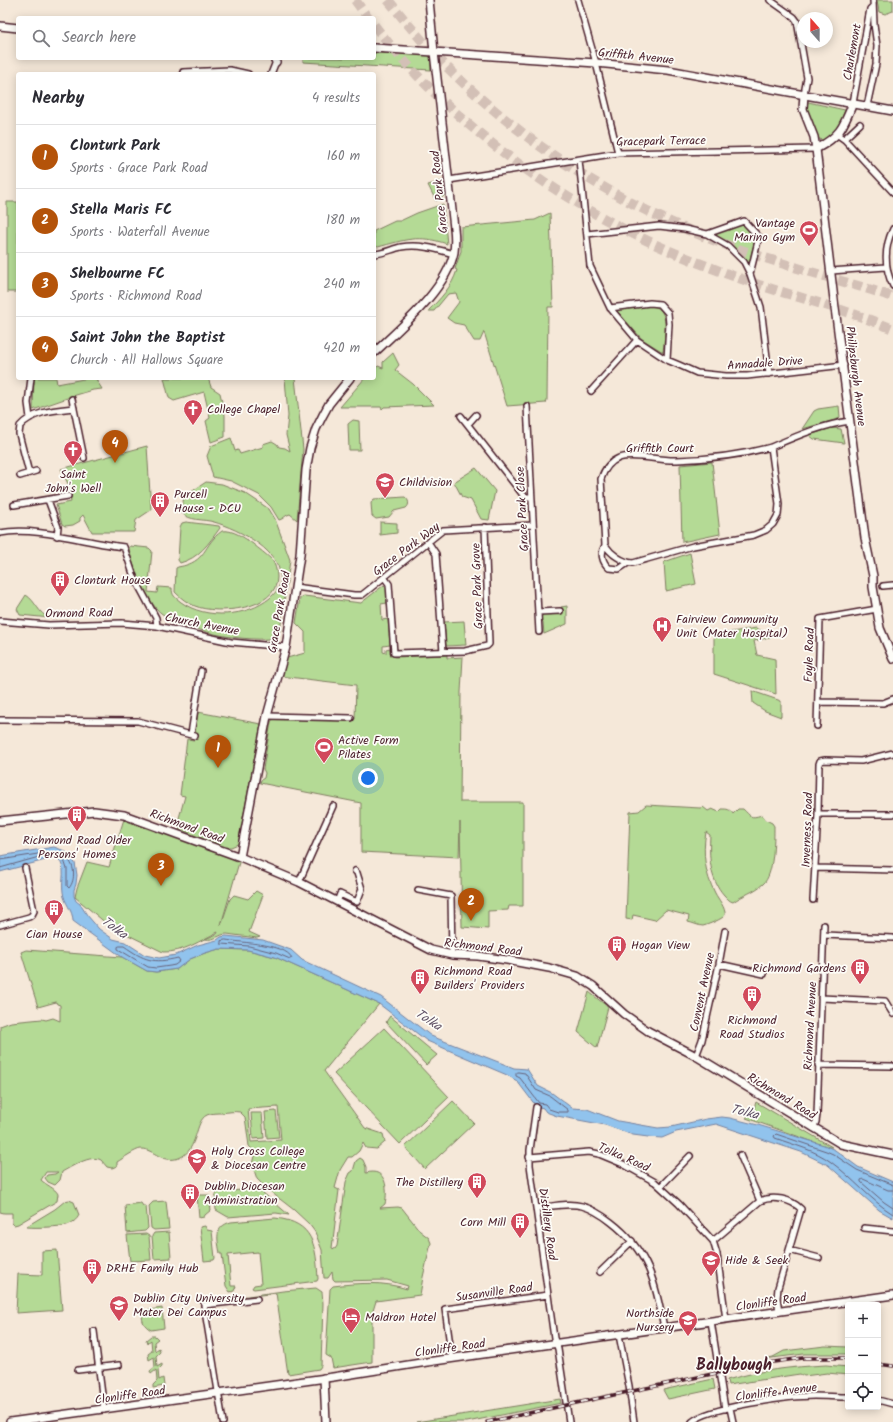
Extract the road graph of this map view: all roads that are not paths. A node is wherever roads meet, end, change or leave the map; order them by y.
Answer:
1 (429, 0) edge
2 (578, 0) edge
3 (770, 0) edge
4 (873, 3) edge
5 (0, 26) edge
6 (16, 28) edge
7 (376, 48) edge
8 (434, 52) junction
9 (276, 60) edge
10 (596, 63) junction
11 (184, 72) dead end
12 (239, 72) edge
13 (272, 72) edge
14 (804, 94) junction
15 (853, 103) junction
16 (867, 106) junction
17 (893, 111) edge
18 (860, 124) dead end
19 (838, 134) junction
20 (844, 140) junction
21 (816, 149) junction
22 (618, 153) junction
23 (579, 160) junction
24 (448, 180) junction
25 (893, 192) edge
26 (893, 229) edge
27 (587, 234) junction
28 (707, 234) junction
29 (376, 254) edge
30 (454, 254) junction
31 (886, 266) junction
32 (831, 271) junction
33 (750, 274) junction
34 (893, 286) edge
35 (610, 308) junction
36 (637, 340) junction
37 (376, 351) edge
38 (667, 360) junction
39 (844, 366) junction
40 (769, 374) junction
41 (31, 380) edge
42 (348, 380) edge
43 (591, 391) dead end
44 (72, 398) dead end
45 (527, 406) dead end
46 (74, 408) junction
47 (476, 415) dead end
48 (461, 416) dead end
49 (30, 418) junction
50 (850, 422) junction
51 (468, 424) junction
52 (771, 447) junction
53 (84, 458) dead end
54 (36, 471) dead end
55 (29, 473) junction
56 (20, 476) dead end
57 (68, 496) dead end
58 (531, 497) junction
59 (48, 500) junction
60 (14, 505) dead end
61 (533, 525) junction
62 (485, 527) junction
63 (0, 533) edge
64 (57, 536) junction
65 (428, 542) junction
66 (604, 545) junction
67 (628, 563) junction
68 (384, 577) junction
69 (893, 585) edge
70 (883, 586) dead end
71 (295, 587) junction
72 (877, 609) junction
73 (560, 611) dead end
74 (538, 612) junction
75 (0, 621) edge
76 (158, 626) junction
77 (539, 632) dead end
78 (286, 647) junction
79 (443, 652) junction
80 (893, 660) edge
81 (201, 671) dead end
82 (893, 699) edge
83 (818, 702) junction
84 (267, 716) junction
85 (351, 718) dead end
86 (0, 720) edge
87 (817, 726) dead end
88 (893, 753) edge
89 (333, 806) dead end
90 (818, 814) junction
91 (893, 814) edge
92 (0, 821) edge
93 (240, 857) junction
94 (25, 868) dead end
95 (816, 868) junction
96 (893, 870) edge
97 (355, 871) dead end
98 (299, 882) junction
99 (418, 890) dead end
100 (814, 900) dead end
101 (337, 902) junction
102 (0, 925) edge
103 (824, 925) dead end
104 (725, 931) dead end
105 (824, 935) junction
106 (893, 938) edge
107 (452, 954) junction
108 (720, 964) junction
109 (764, 974) dead end
110 (821, 998) junction
111 (893, 1014) edge
112 (696, 1056) junction
113 (818, 1065) junction
114 (893, 1066) edge
115 (536, 1107) dead end
116 (813, 1128) junction
117 (740, 1155) dead end
118 (893, 1155) edge
119 (690, 1156) dead end
120 (530, 1157) junction
121 (661, 1186) junction
122 (760, 1201) junction
123 (536, 1208) junction
124 (864, 1228) dead end
125 (893, 1231) edge
126 (632, 1241) junction
127 (713, 1241) junction
128 (790, 1250) junction
129 (819, 1258) dead end
130 (600, 1272) dead end
131 (548, 1295) junction
132 (893, 1295) edge
133 (257, 1299) dead end
134 (779, 1312) junction
135 (726, 1319) junction
136 (711, 1322) junction
137 (664, 1328) junction
138 (94, 1330) dead end
139 (620, 1334) junction
140 (557, 1344) junction
141 (452, 1359) junction
142 (119, 1365) dead end
143 (99, 1368) junction
144 (78, 1370) dead end
145 (324, 1378) junction
146 (218, 1392) junction
147 (845, 1397) edge
148 (881, 1401) edge
149 (893, 1404) edge
150 (728, 1408) junction
151 (104, 1410) junction
152 (47, 1420) edge
153 (10, 1422) edge
154 (223, 1422) edge
155 (326, 1422) edge
156 (569, 1422) edge
157 (634, 1422) edge
158 (692, 1422) edge
159 (733, 1422) edge

1 - 8 street, Grace Park Road
2 - 10 street
3 - 14 street
4 - 15 street, Charlemont
4 - 16 street, Charlemont
5 - 6 street
7 - 8 street, Griffith Avenue
8 - 10 street, Griffith Avenue
8 - 24 street, Grace Park Road
9 - 13 street
10 - 14 street, Griffith Avenue
10 - 22 street
11 - 12 street
14 - 15 street, Griffith Avenue
14 - 21 street, Philipsburgh Avenue
15 - 16 street, Griffith Avenue
15 - 19 street
16 - 17 street, Griffith Avenue
18 - 20 street
19 - 20 street
19 - 21 street
20 - 25 street
21 - 22 street, Gracepark Terrace
21 - 32 street, Philipsburgh Avenue
22 - 23 street, Gracepark Terrace
23 - 24 street, Gracepark Terrace
23 - 27 street, Annadale Drive
24 - 30 street, Grace Park Road
26 - 31 street
27 - 28 street
27 - 35 street, Annadale Drive
28 - 33 street
28 - 33 street
29 - 30 street
30 - 37 street, Grace Park Road
31 - 32 street
31 - 34 street
32 - 39 street, Philipsburgh Avenue
33 - 40 street
35 - 36 street, Annadale Drive
35 - 38 street
36 - 38 street, Annadale Drive
36 - 43 street
38 - 40 street, Annadale Drive
39 - 40 street, Annadale Drive
39 - 50 street, Philipsburgh Avenue
41 - 49 street
42 - 71 street, Grace Park Road
44 - 46 street
45 - 58 street, Grace Park Close
46 - 49 street
46 - 53 street
47 - 51 street
48 - 51 street
49 - 55 street
50 - 52 street, Griffith Court
50 - 72 street, Philipsburgh Avenue
51 - 58 street
52 - 66 street, Griffith Court
52 - 67 street, Griffith Court
54 - 55 street
55 - 56 street
57 - 59 street
58 - 61 street, Grace Park Close
59 - 60 street
59 - 64 street
61 - 62 street, Grace Park Way
61 - 74 street, Grace Park Close
62 - 65 street, Grace Park Way
62 - 79 street, Grace Park Grove
63 - 64 street, Church Avenue
64 - 76 street, Church Avenue
65 - 68 street, Grace Park Way
65 - 79 street
66 - 67 street
66 - 67 street, Griffith Court
68 - 71 street, Grace Park Way
68 - 79 street
69 - 70 street
71 - 78 street, Grace Park Road
72 - 80 street, Philipsburgh Avenue
72 - 83 street, Foyle Road
73 - 74 street
74 - 77 street, Grace Park Close
75 - 76 street, Ormond Road
76 - 78 street, Church Avenue
78 - 84 street, Grace Park Road
81 - 86 street
82 - 83 street
83 - 87 street, Foyle Road
84 - 85 street
84 - 93 street, Grace Park Road
88 - 90 street, Inverness Road
89 - 98 street
90 - 91 street
90 - 95 street, Inverness Road
92 - 93 street, Richmond Road
93 - 98 street, Richmond Road
94 - 102 street
95 - 96 street
95 - 100 street, Inverness Road
97 - 101 street
98 - 101 street, Richmond Road
99 - 107 street
101 - 107 street, Richmond Road
103 - 105 street, Richmond Avenue
104 - 108 street, Convent Avenue
105 - 106 street
105 - 110 street, Richmond Avenue
107 - 112 street, Richmond Road
108 - 109 street
108 - 112 street, Convent Avenue
110 - 111 street
110 - 113 street, Richmond Avenue
112 - 116 street, Richmond Road
113 - 114 street
113 - 116 street, Richmond Avenue
115 - 120 street, Distillery Road
116 - 118 street, Richmond Road
117 - 122 street
119 - 121 street
120 - 121 street, Tolka Road
120 - 123 street, Distillery Road
121 - 127 street, Tolka Road
122 - 127 street
122 - 128 street
123 - 126 street
123 - 131 street, Distillery Road
124 - 125 street
126 - 130 street
126 - 137 street
127 - 135 street, Tolka Road
128 - 129 street
128 - 134 street
131 - 140 street, Distillery Road
131 - 141 street, Susanville Road
132 - 134 street, Clonliffe Road
133 - 146 street
134 - 135 street, Clonliffe Road
135 - 136 street, Clonliffe Road
136 - 137 street, Clonliffe Road
136 - 150 street, Clonliffe Avenue
137 - 139 street, Clonliffe Road
138 - 143 street
139 - 140 street, Clonliffe Road
139 - 157 street
140 - 141 street, Clonliffe Road
140 - 156 street, Distillery Road
141 - 145 street, Clonliffe Road
142 - 143 street
143 - 144 street
143 - 151 street
145 - 146 street, Clonliffe Road
145 - 155 street
146 - 151 street, Clonliffe Road
146 - 154 street
147 - 150 street, Clonliffe Avenue
148 - 149 street
150 - 158 street, Clonliffe Avenue
150 - 159 street, Clonliffe Avenue
151 - 152 street, Clonliffe Road
152 - 153 street, Clonliffe Road

